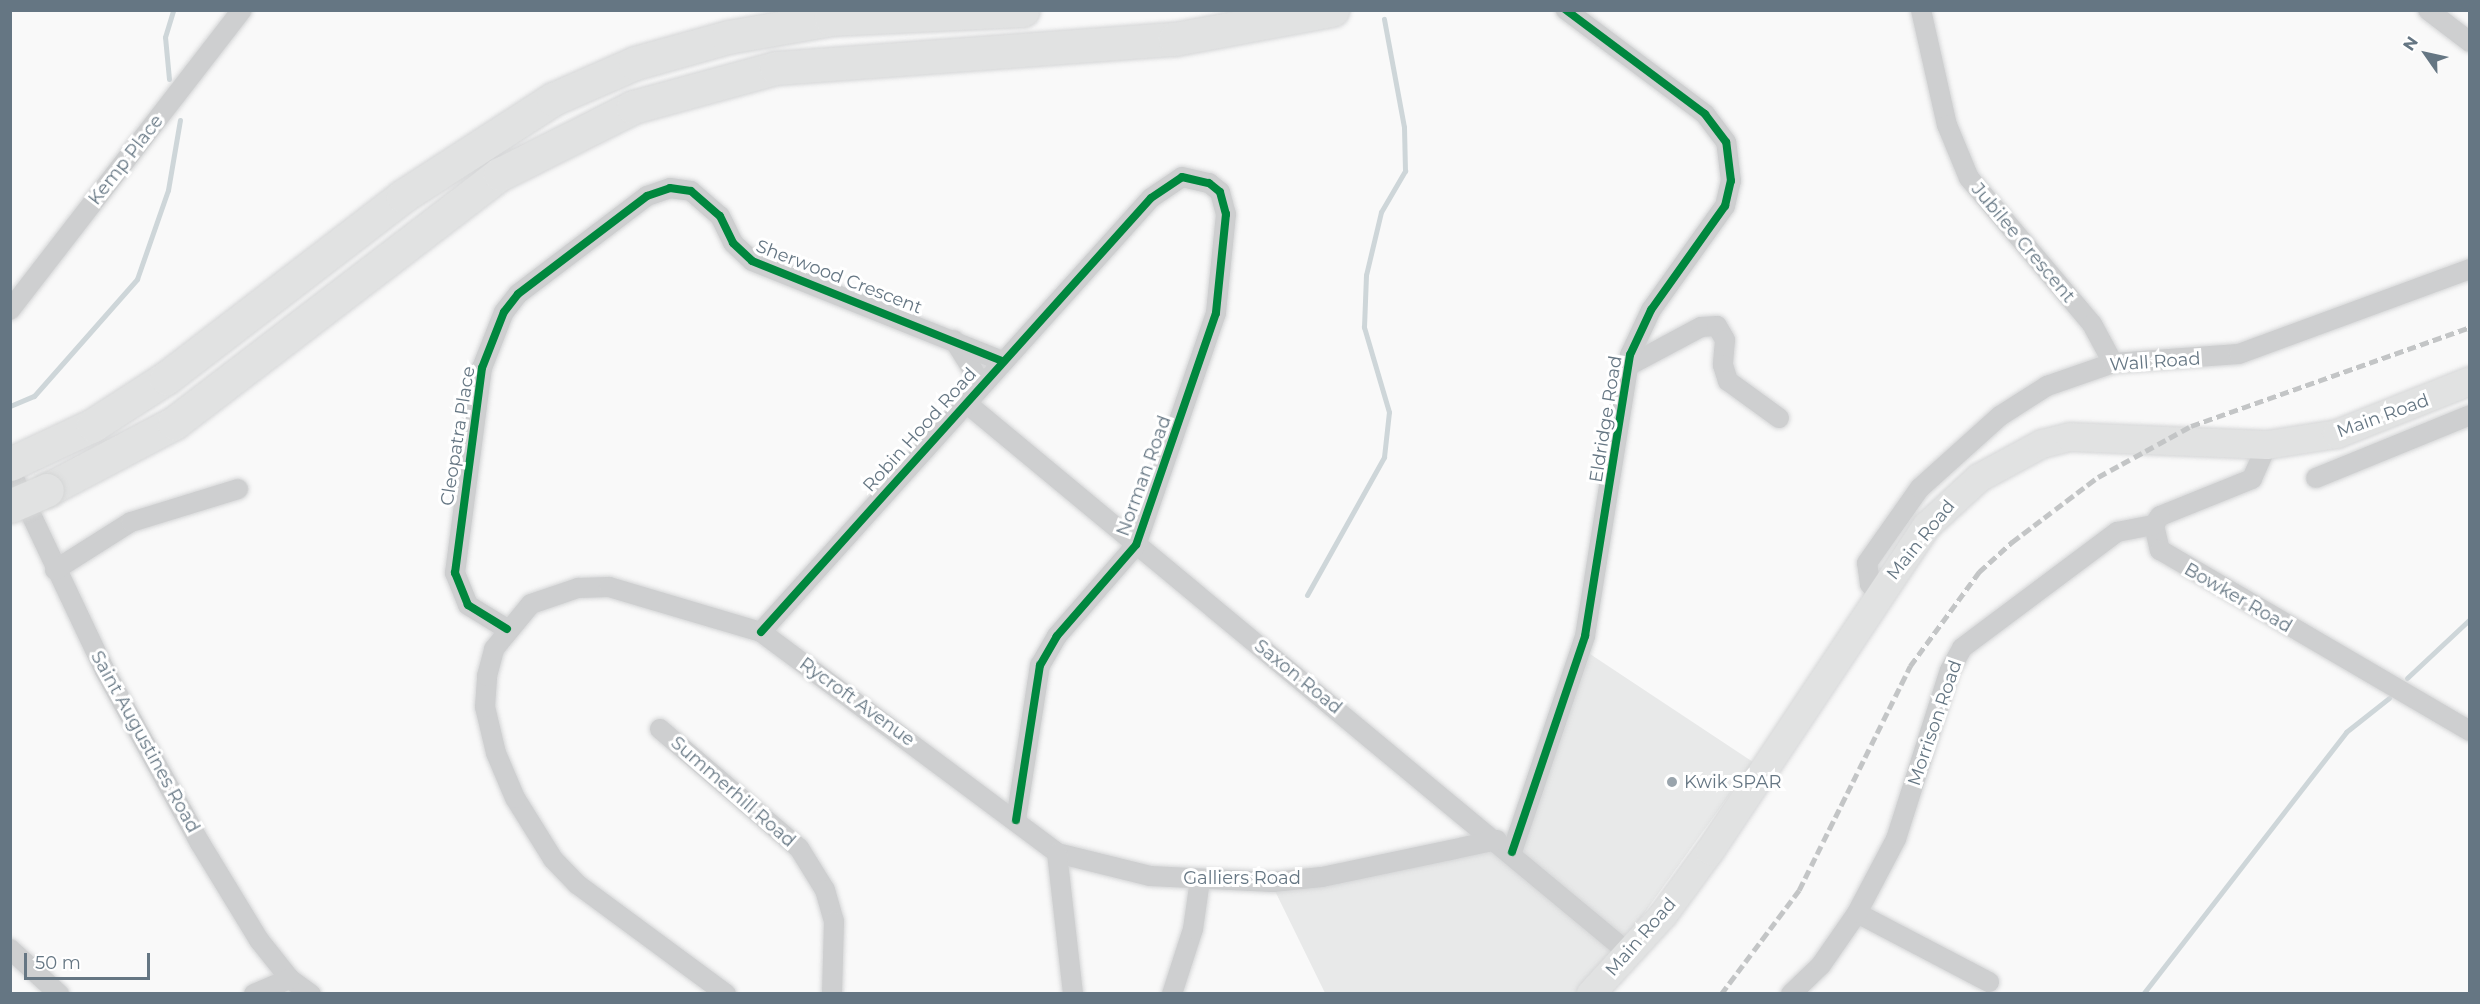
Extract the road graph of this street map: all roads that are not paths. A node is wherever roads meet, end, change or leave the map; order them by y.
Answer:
1 (242, 10) edge
2 (1023, 10) edge
3 (1332, 10) edge
4 (1566, 10) edge
5 (1921, 10) edge
6 (2428, 10) edge
7 (2469, 42) edge
8 (1182, 177) joint
9 (690, 191) joint
10 (2469, 269) edge
11 (10, 310) edge
12 (954, 339) junction
13 (1002, 361) junction
14 (2113, 363) junction
15 (1628, 366) junction
16 (2469, 381) edge
17 (981, 383) junction
18 (965, 402) junction
19 (2469, 415) edge
20 (1779, 418) dead end
21 (2266, 446) junction
22 (19, 463) edge
23 (2316, 478) dead end
24 (238, 489) dead end
25 (10, 506) edge
26 (2154, 525) junction
27 (1136, 545) junction
28 (55, 570) junction
29 (1878, 594) junction
30 (507, 629) junction
31 (761, 632) junction
32 (660, 729) dead end
33 (2469, 731) edge
34 (1016, 820) junction
35 (1505, 846) junction
36 (1057, 853) junction
37 (1200, 880) junction
38 (1857, 913) junction
39 (10, 949) edge
40 (1630, 954) junction
41 (290, 980) junction
42 (1989, 982) dead end
43 (59, 993) edge
44 (254, 993) edge
45 (311, 993) edge
46 (726, 993) edge
47 (832, 993) edge
48 (1073, 993) edge
49 (1172, 993) edge
50 (1591, 993) edge
51 (1791, 993) edge

1 - 11 street, Kemp Place
2 - 22 highway
3 - 25 highway, bridge
4 - 15 street, Eldridge Road
5 - 14 street, Jubilee Crescent
6 - 7 street
8 - 13 street, Robin Hood Road
8 - 27 street, Norman Road
9 - 12 street, Sherwood Crescent
9 - 30 street, Cleopatra Place
10 - 14 street, Wall Road
12 - 13 street, Sherwood Crescent
12 - 17 street
13 - 17 street, Robin Hood Road
14 - 29 street, Wall Road
15 - 20 street
15 - 35 street, Eldridge Road
16 - 21 main road, Main Road
17 - 18 street, Robin Hood Road
18 - 27 street, Saxon Road
18 - 31 street, Robin Hood Road
19 - 23 street
21 - 26 street
21 - 29 main road, Main Road
22 - 28 street, Saint Augustines Road
24 - 28 street
26 - 33 street, Bowker Road
26 - 38 street, Morrison Road
27 - 34 street, Norman Road
27 - 35 street, Saxon Road
28 - 41 street, Saint Augustines Road
29 - 40 main road, Main Road
30 - 31 street, Rycroft Avenue
30 - 46 street, Rycroft Avenue
31 - 34 street, Rycroft Avenue
32 - 47 street, Summerhill Road
34 - 36 street, Rycroft Avenue
35 - 37 street, Galliers Road
35 - 40 street, Saxon Road
36 - 37 street, Galliers Road
36 - 48 street
37 - 49 street
38 - 42 street
38 - 51 street, Morrison Road
39 - 43 street
40 - 50 main road, Main Road
41 - 44 street
41 - 45 street, Saint Augustines Road

